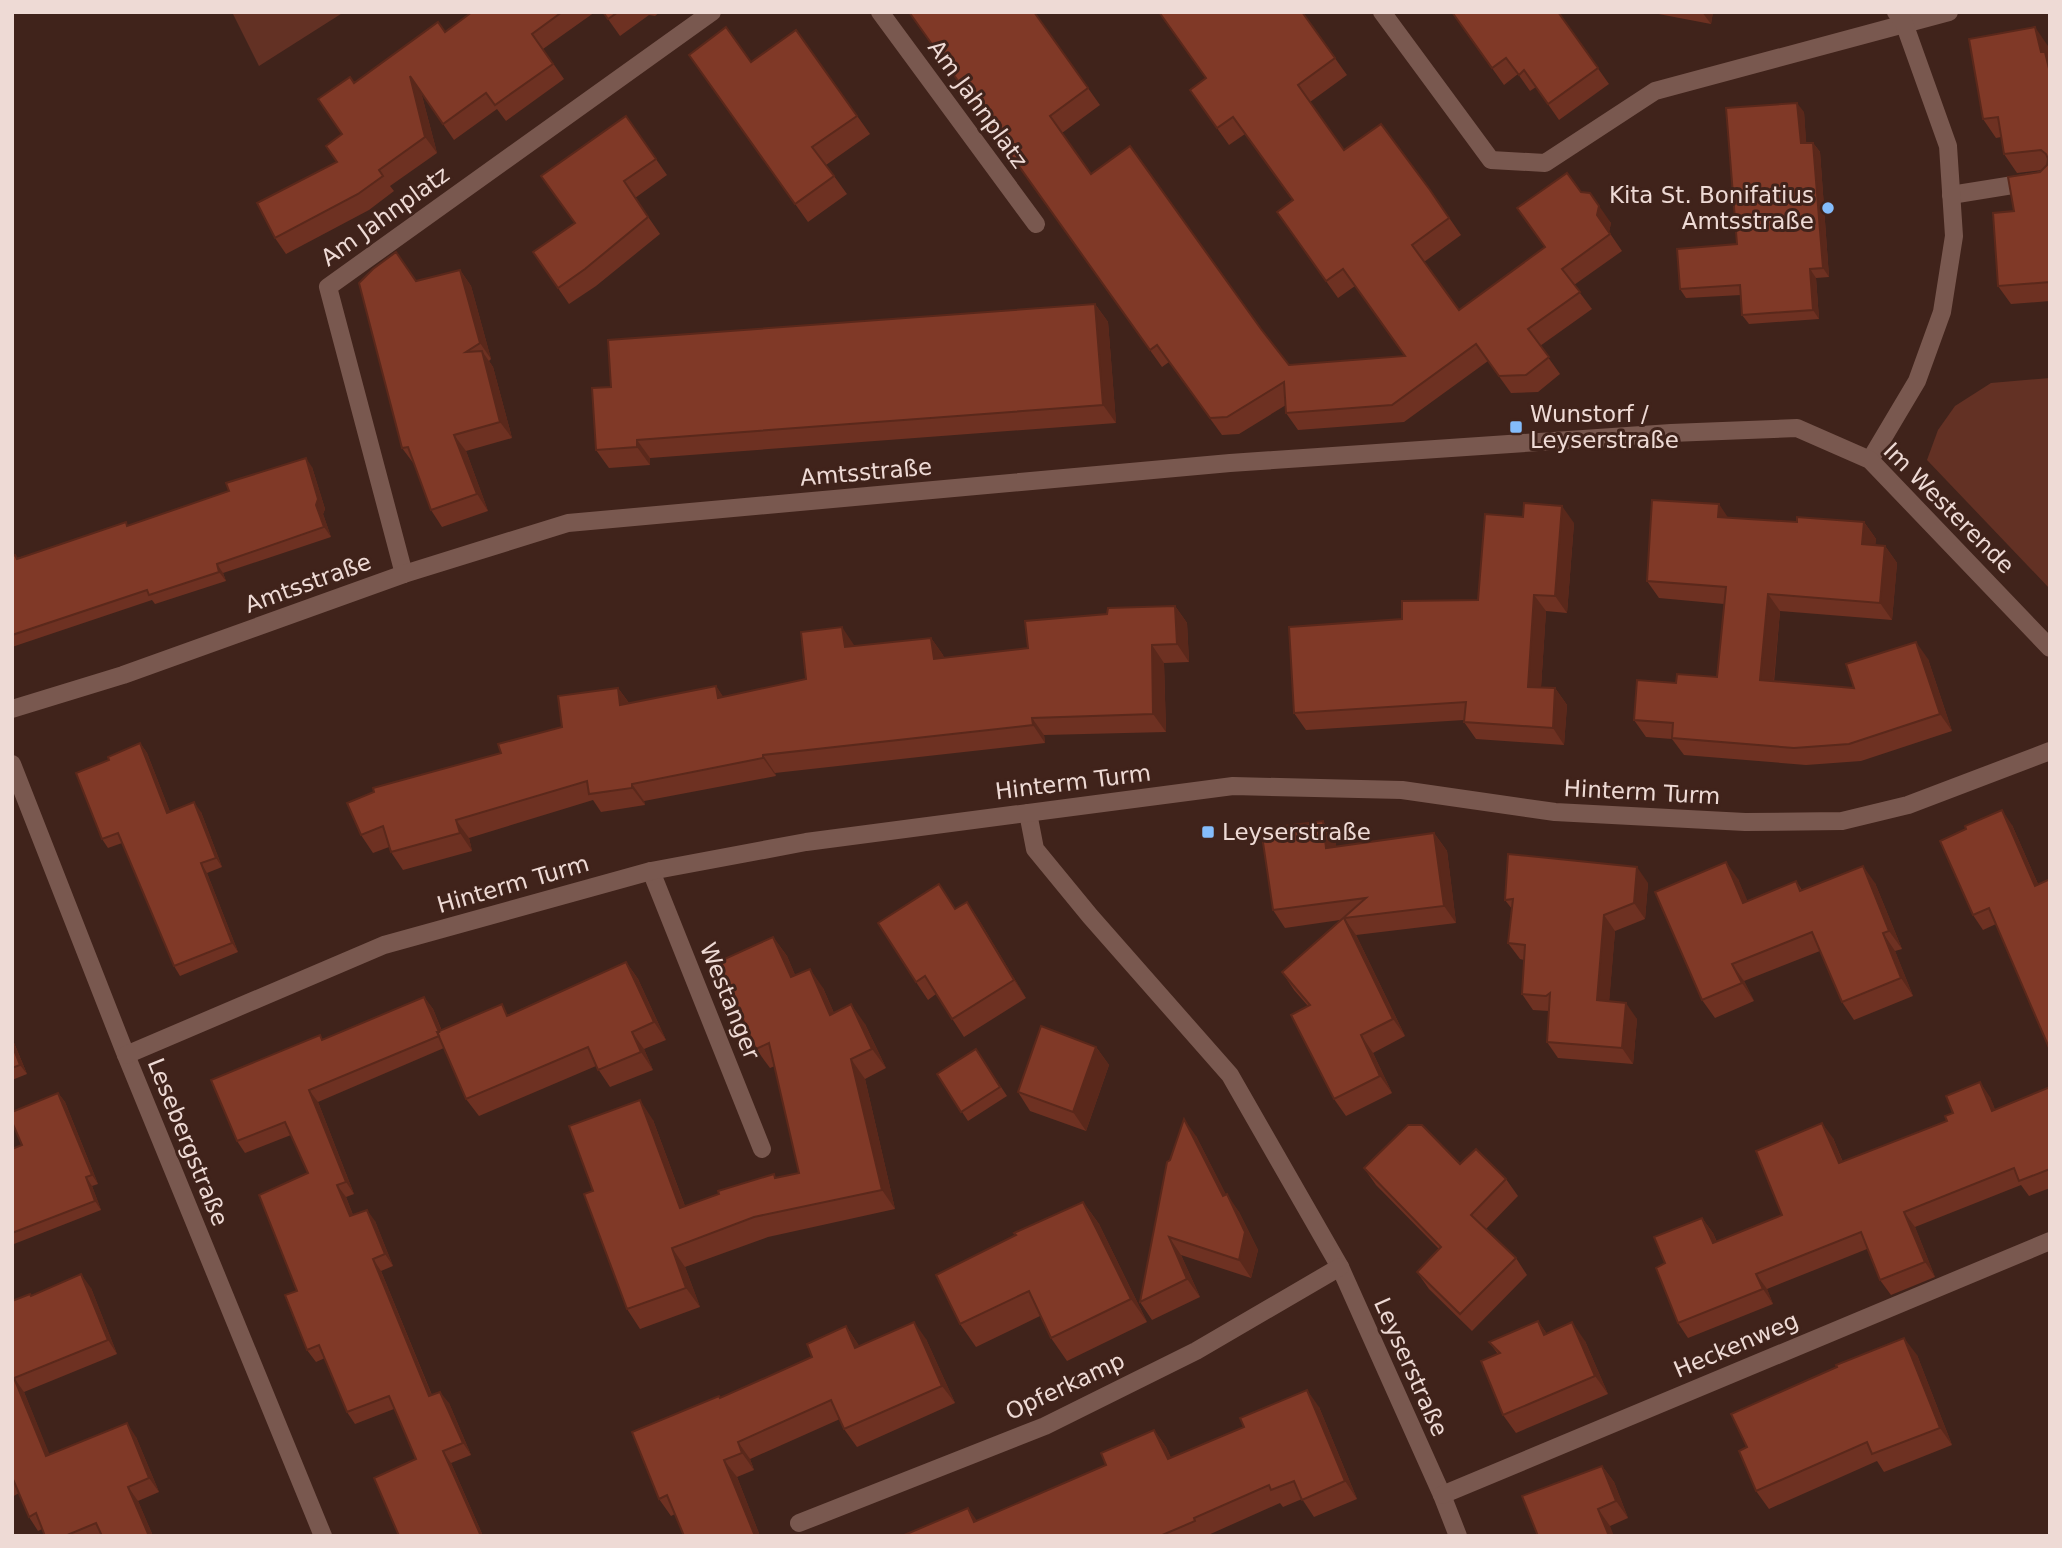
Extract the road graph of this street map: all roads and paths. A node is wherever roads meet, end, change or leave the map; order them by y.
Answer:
1 (712, 12) edge
2 (880, 12) edge
3 (1382, 12) edge
4 (1950, 12) edge
5 (1900, 18) edge
6 (2050, 179) edge
7 (1951, 195) junction
8 (1036, 224) dead end
9 (1754, 430) joint
10 (1870, 460) junction
11 (404, 574) junction
12 (2050, 648) edge
13 (12, 709) edge
14 (2050, 751) edge
15 (12, 764) edge
16 (1028, 813) junction
17 (652, 871) junction
18 (126, 1055) junction
19 (762, 1149) dead end
20 (2050, 1241) edge
21 (1340, 1267) junction
22 (1442, 1495) junction
23 (799, 1523) dead end
24 (323, 1536) edge
25 (1458, 1536) edge

1 - 11 street, Am Jahnplatz
2 - 8 street, Am Jahnplatz
3 - 5 street
4 - 5 street
5 - 7 street
6 - 7 street
7 - 10 street
9 - 10 street, Im Westerende
9 - 11 street, Amtsstraße
10 - 12 street, Im Westerende
11 - 13 street, Amtsstraße
14 - 16 street, Hinterm Turm
15 - 18 street, Lesebergstraße
16 - 17 street, Hinterm Turm
16 - 21 street, Leyserstraße
17 - 18 street, Hinterm Turm
17 - 19 street, Westanger
18 - 24 street, Lesebergstraße
20 - 22 street, Heckenweg
21 - 22 street, Leyserstraße
21 - 23 street, Opferkamp
22 - 25 street, Leyserstraße

